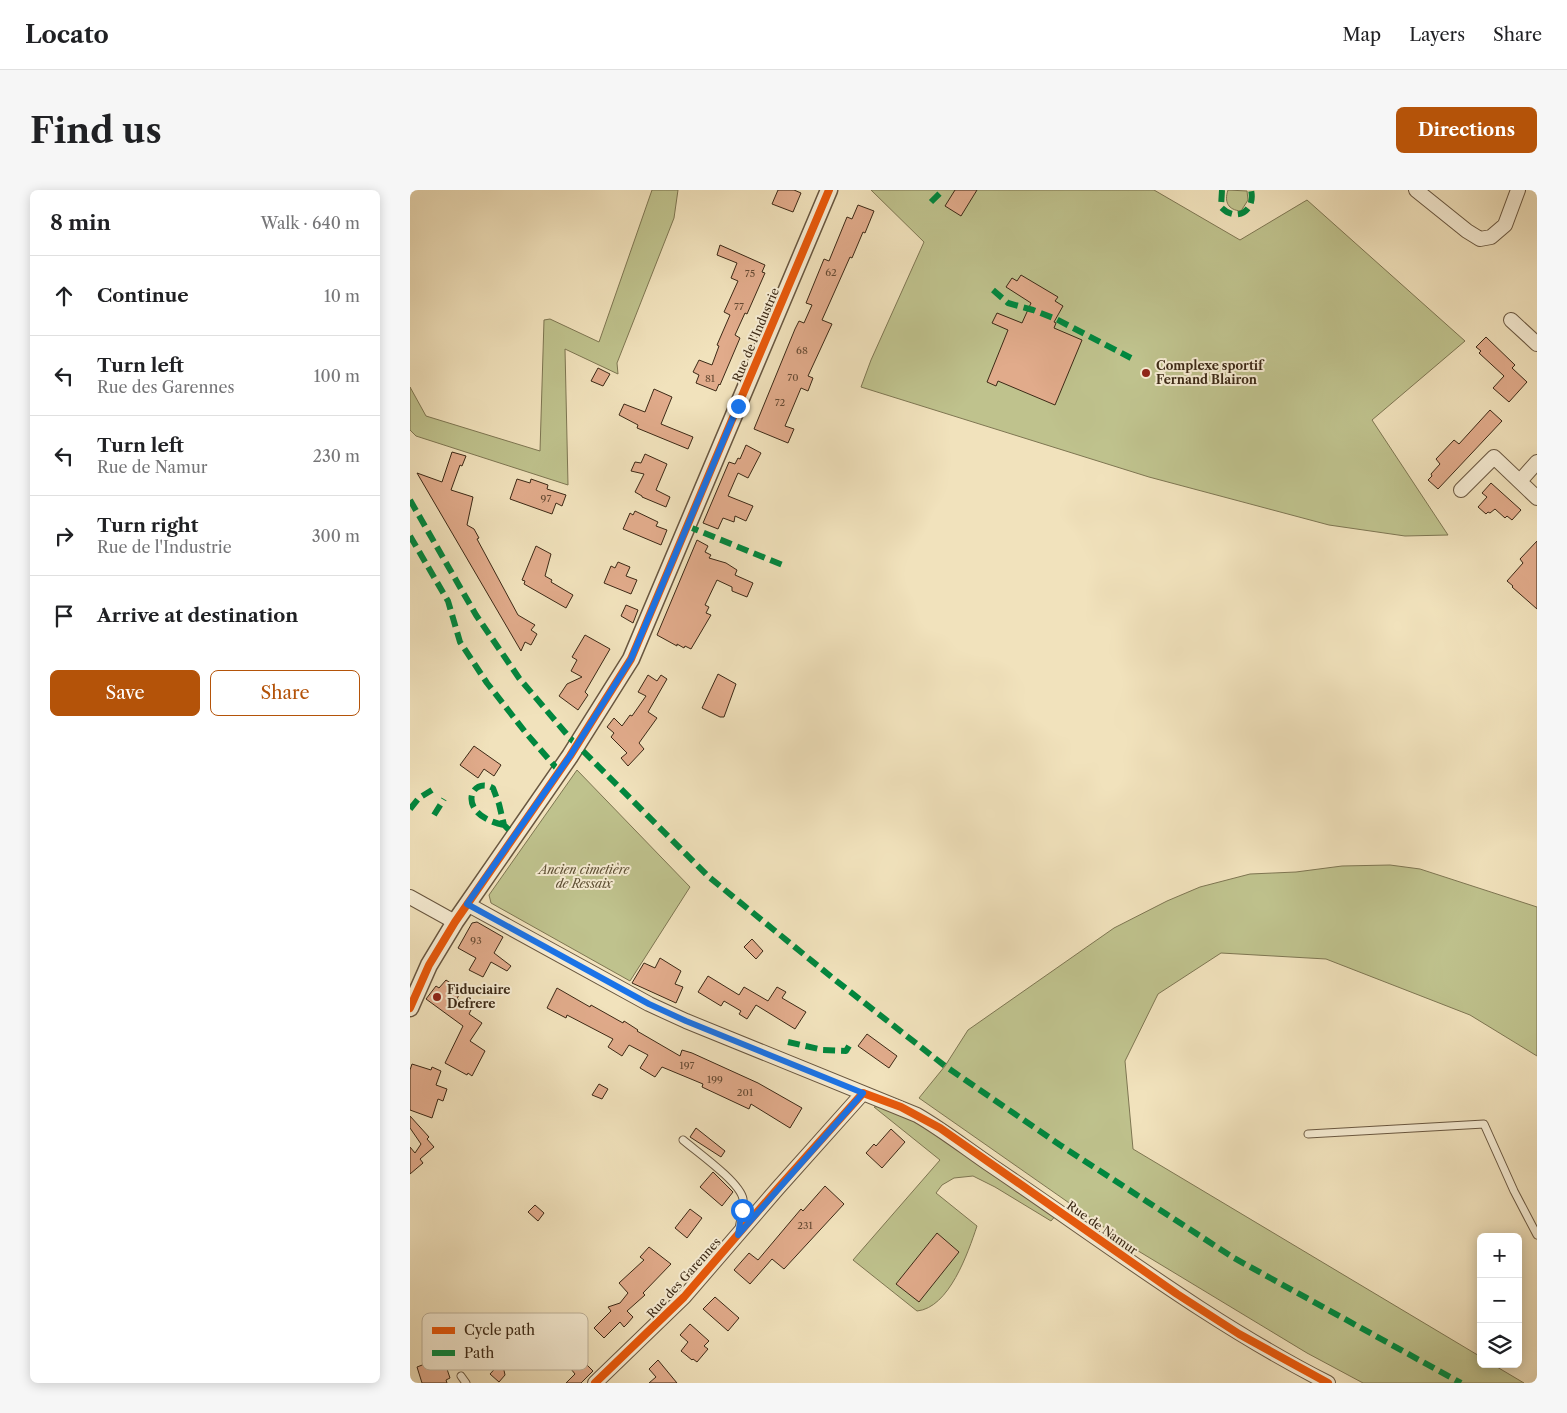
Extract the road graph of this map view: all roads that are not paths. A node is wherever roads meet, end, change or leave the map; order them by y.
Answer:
1 (829, 190) edge
2 (1416, 190) edge
3 (1518, 190) edge
4 (1511, 320) dead end
5 (1537, 344) edge
6 (1537, 462) edge
7 (1520, 481) junction
8 (1461, 490) dead end
9 (1537, 498) edge
10 (410, 897) edge
11 (467, 904) junction
12 (455, 922) junction
13 (410, 1008) edge
14 (863, 1093) junction
15 (1308, 1134) dead end
16 (682, 1140) dead end
17 (738, 1235) junction
18 (1537, 1235) edge
19 (461, 1376) dead end
20 (466, 1383) edge
21 (595, 1383) edge
22 (1328, 1383) edge

1 - 11 street, Rue de l'Industrie
2 - 3 street
4 - 5 street
6 - 7 street
7 - 8 street
7 - 9 street
10 - 12 street
11 - 12 street, Rue de l'Industrie
11 - 14 street, Rue de Namur
12 - 13 street, Rue de l'Industrie
14 - 17 street, Rue des Garennes
14 - 22 street, Rue de Namur
15 - 18 lane
16 - 17 lane
17 - 21 street, Rue des Garennes
19 - 20 lane

